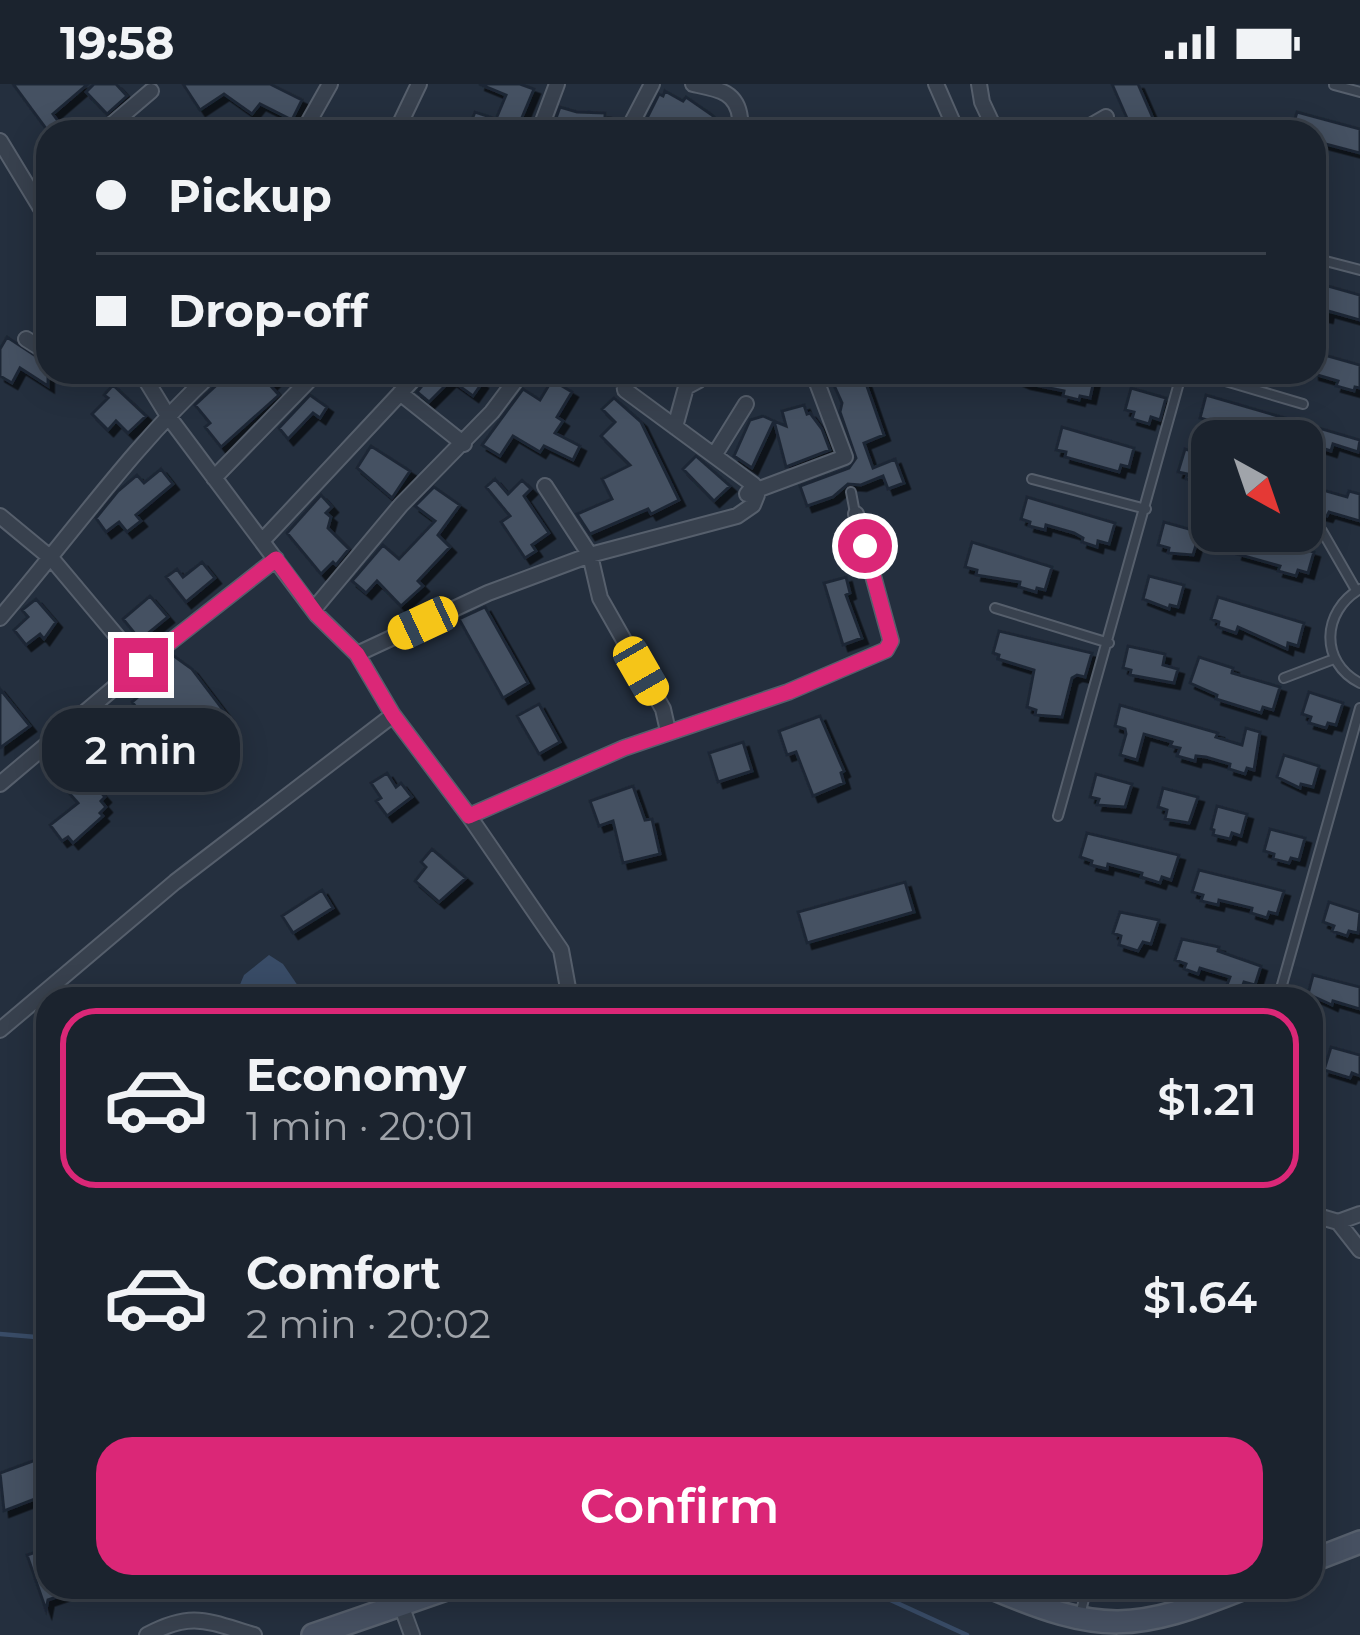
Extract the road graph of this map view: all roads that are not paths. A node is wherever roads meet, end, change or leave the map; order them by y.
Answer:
1 (330, 84) edge
2 (419, 84) edge
3 (557, 84) edge
4 (652, 84) edge
5 (693, 84) edge
6 (936, 84) edge
7 (980, 84) edge
8 (1334, 85) edge
9 (151, 92) dead end
10 (1360, 92) edge
11 (1106, 117) dead end
12 (117, 120) edge
13 (310, 120) edge
14 (402, 120) edge
15 (544, 120) edge
16 (633, 120) edge
17 (739, 120) edge
18 (951, 120) edge
19 (990, 120) edge
20 (1101, 120) edge
21 (0, 141) edge
22 (36, 189) edge
23 (32, 192) junction
24 (36, 199) edge
25 (1326, 261) edge
26 (1360, 270) edge
27 (26, 338) dead end
28 (36, 345) edge
29 (148, 384) edge
30 (201, 384) edge
31 (305, 384) edge
32 (409, 384) edge
33 (512, 384) edge
34 (626, 384) edge
35 (692, 384) edge
36 (817, 384) edge
37 (1179, 384) edge
38 (1236, 384) edge
39 (400, 393) junction
40 (746, 404) dead end
41 (1303, 404) dead end
42 (168, 416) junction
43 (675, 428) junction
44 (464, 443) junction
45 (715, 454) junction
46 (214, 478) junction
47 (1032, 479) dead end
48 (545, 487) dead end
49 (850, 492) dead end
50 (747, 494) junction
51 (1146, 509) junction
52 (856, 514) joint
53 (0, 517) edge
54 (1323, 533) edge
55 (262, 540) junction
56 (590, 555) junction
57 (52, 559) junction
58 (276, 559) junction
59 (1358, 590) edge
60 (995, 608) dead end
61 (314, 609) junction
62 (0, 618) edge
63 (1109, 643) junction
64 (357, 654) junction
65 (1334, 658) junction
66 (141, 665) junction
67 (1284, 678) dead end
68 (1360, 683) edge
69 (1360, 708) edge
70 (393, 715) junction
71 (668, 731) junction
72 (0, 784) edge
73 (469, 816) junction
74 (1058, 816) dead end
75 (51, 987) edge
76 (568, 987) edge
77 (1281, 987) edge
78 (36, 1000) edge
79 (0, 1030) edge
80 (1360, 1214) edge
81 (1323, 1218) edge
82 (1338, 1222) junction
83 (1360, 1250) edge
84 (1360, 1542) edge
85 (1323, 1557) edge
86 (418, 1599) edge
87 (1017, 1599) edge
88 (1085, 1599) edge
89 (1214, 1599) edge
90 (401, 1605) junction
91 (1077, 1625) junction
92 (147, 1635) edge
93 (254, 1635) edge
94 (313, 1635) edge
95 (412, 1635) edge

1 - 13 street
2 - 14 street
3 - 15 street
4 - 16 street
5 - 17 street
6 - 18 street
7 - 19 street
8 - 10 lane
9 - 12 street
11 - 20 street
21 - 23 street
22 - 23 street
23 - 24 street
25 - 26 lane
27 - 28 street
29 - 42 street
30 - 42 street
31 - 46 street
32 - 39 street
33 - 44 street
34 - 43 street
35 - 43 street
36 - 50 street
37 - 51 lane
38 - 41 lane
39 - 44 street
39 - 55 street
40 - 45 street
42 - 46 street
42 - 57 street
43 - 45 street
44 - 61 street
45 - 50 street
46 - 55 street
47 - 51 lane
48 - 56 street
49 - 52 lane
50 - 56 street
51 - 63 lane
52 - 71 street
53 - 57 street
54 - 59 lane
55 - 58 street
56 - 64 street
56 - 71 street
57 - 62 street
57 - 66 street
58 - 61 street
58 - 66 street
59 - 65 lane
60 - 63 lane
61 - 64 street
63 - 74 lane
64 - 70 street
65 - 67 lane
65 - 68 lane
66 - 72 street
69 - 77 lane
70 - 73 street
70 - 75 street
71 - 73 street
73 - 76 street
78 - 79 street
80 - 82 street
81 - 82 street
82 - 83 street
84 - 85 main road
86 - 90 main road
87 - 91 main road
88 - 91 lane
89 - 91 main road
90 - 94 main road
90 - 95 street
92 - 93 street

